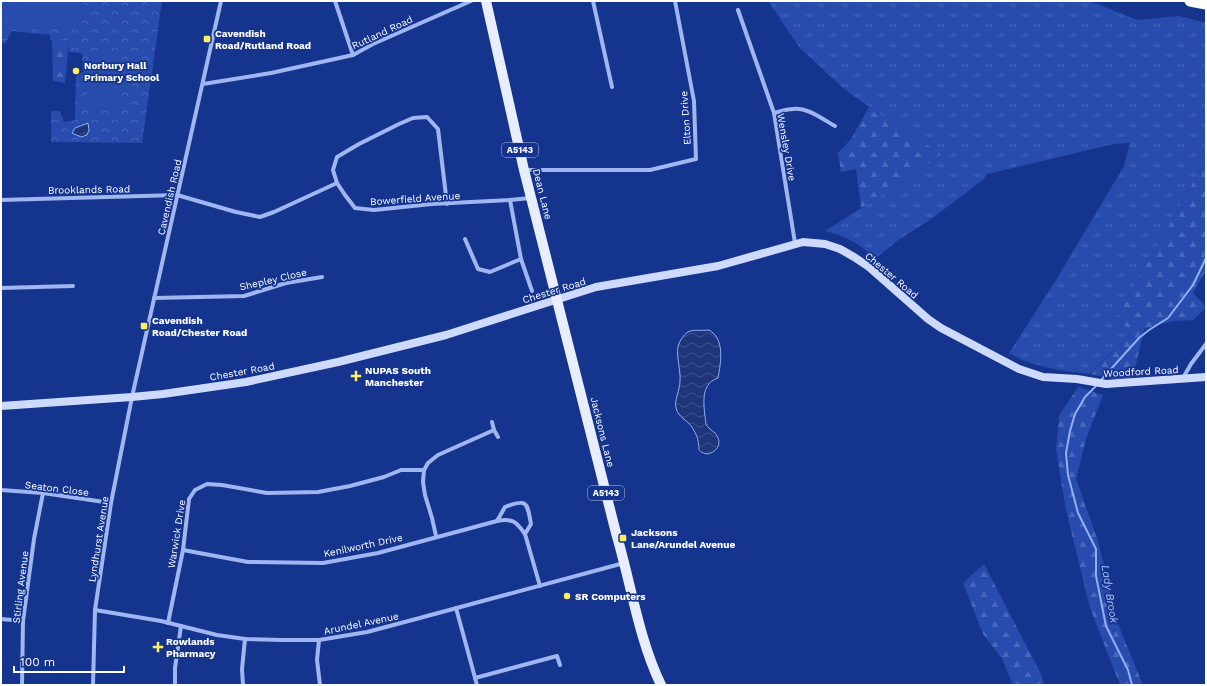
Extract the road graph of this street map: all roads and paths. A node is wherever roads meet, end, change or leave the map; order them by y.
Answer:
1 (221, 1) edge
2 (335, 1) edge
3 (471, 1) edge
4 (486, 1) edge
5 (593, 1) edge
6 (675, 1) edge
7 (1190, 1) edge
8 (1206, 4) edge
9 (738, 10) dead end
10 (353, 55) junction
11 (203, 84) junction
12 (612, 87) dead end
13 (774, 113) junction
14 (835, 126) dead end
15 (524, 170) junction
16 (338, 183) junction
17 (177, 195) junction
18 (531, 198) junction
19 (1, 200) edge
20 (510, 200) junction
21 (447, 204) junction
22 (465, 239) dead end
23 (795, 243) junction
24 (521, 259) junction
25 (322, 277) dead end
26 (73, 286) dead end
27 (1, 288) edge
28 (532, 291) dead end
29 (154, 298) junction
30 (556, 299) junction
31 (1206, 344) edge
32 (1206, 377) edge
33 (1183, 378) junction
34 (1077, 380) joint
35 (132, 397) junction
36 (1, 406) edge
37 (492, 422) dead end
38 (494, 430) junction
39 (498, 437) dead end
40 (424, 470) junction
41 (1, 490) edge
42 (43, 493) junction
43 (111, 503) junction
44 (497, 521) junction
45 (525, 534) junction
46 (436, 536) junction
47 (183, 550) junction
48 (625, 562) junction
49 (540, 586) junction
50 (456, 608) junction
51 (95, 610) junction
52 (1, 619) edge
53 (23, 621) junction
54 (168, 623) junction
55 (181, 626) junction
56 (245, 639) junction
57 (319, 640) junction
58 (560, 665) dead end
59 (474, 678) junction
60 (22, 685) edge
61 (93, 685) edge
62 (175, 685) edge
63 (243, 685) edge
64 (320, 685) edge
65 (476, 685) edge
66 (660, 685) edge

1 - 11 street, Cavendish Road
2 - 10 street
3 - 10 street, Rutland Road
4 - 15 main road, Dean Lane / A5143
5 - 12 street
6 - 15 street, Elton Drive
7 - 8 highway
9 - 13 street, Wensley Drive
10 - 11 street, Rutland Road
11 - 17 street, Cavendish Road
13 - 14 street
13 - 23 street, Wensley Drive
15 - 18 main road, Dean Lane / A5143
16 - 17 street
16 - 21 street, Bowerfield Avenue
16 - 21 street
17 - 19 street, Brooklands Road
17 - 29 street, Cavendish Road
18 - 20 street, Bowerfield Avenue
18 - 30 main road, Dean Lane / A5143
20 - 21 street, Bowerfield Avenue
20 - 24 street
22 - 24 street
23 - 30 street, Chester Road
23 - 34 street, Chester Road
24 - 28 street
25 - 29 street, Shepley Close
26 - 27 street
29 - 35 street, Cavendish Road
30 - 35 street, Chester Road
30 - 48 main road, Jacksons Lane / A5143
31 - 33 street
32 - 33 street, Woodford Road
33 - 34 street, Woodford Road
35 - 36 street, Chester Road
35 - 43 street, Lyndhurst Avenue
37 - 38 street
38 - 39 street
38 - 40 street
40 - 46 street
40 - 47 street, Warwick Drive
41 - 42 street, Seaton Close
42 - 43 street, Seaton Close
42 - 53 street, Stirling Avenue
43 - 51 street, Lyndhurst Avenue
44 - 45 street, Kenilworth Drive
44 - 45 street, Kenilworth Drive
44 - 46 street, Kenilworth Drive
45 - 49 street, Kenilworth Drive
46 - 47 street, Kenilworth Drive
47 - 54 street, Warwick Drive
48 - 49 street, Arundel Avenue
48 - 66 main road, Jacksons Lane / A5143
49 - 50 street, Arundel Avenue
50 - 57 street, Arundel Avenue
50 - 59 street
51 - 54 street, Arundel Avenue
51 - 61 street, Lyndhurst Avenue
52 - 53 street
53 - 60 street, Stirling Avenue
54 - 55 street, Arundel Avenue
55 - 56 street, Arundel Avenue
55 - 62 street
56 - 57 street, Arundel Avenue
56 - 63 street
57 - 64 street
58 - 59 street
59 - 65 street

